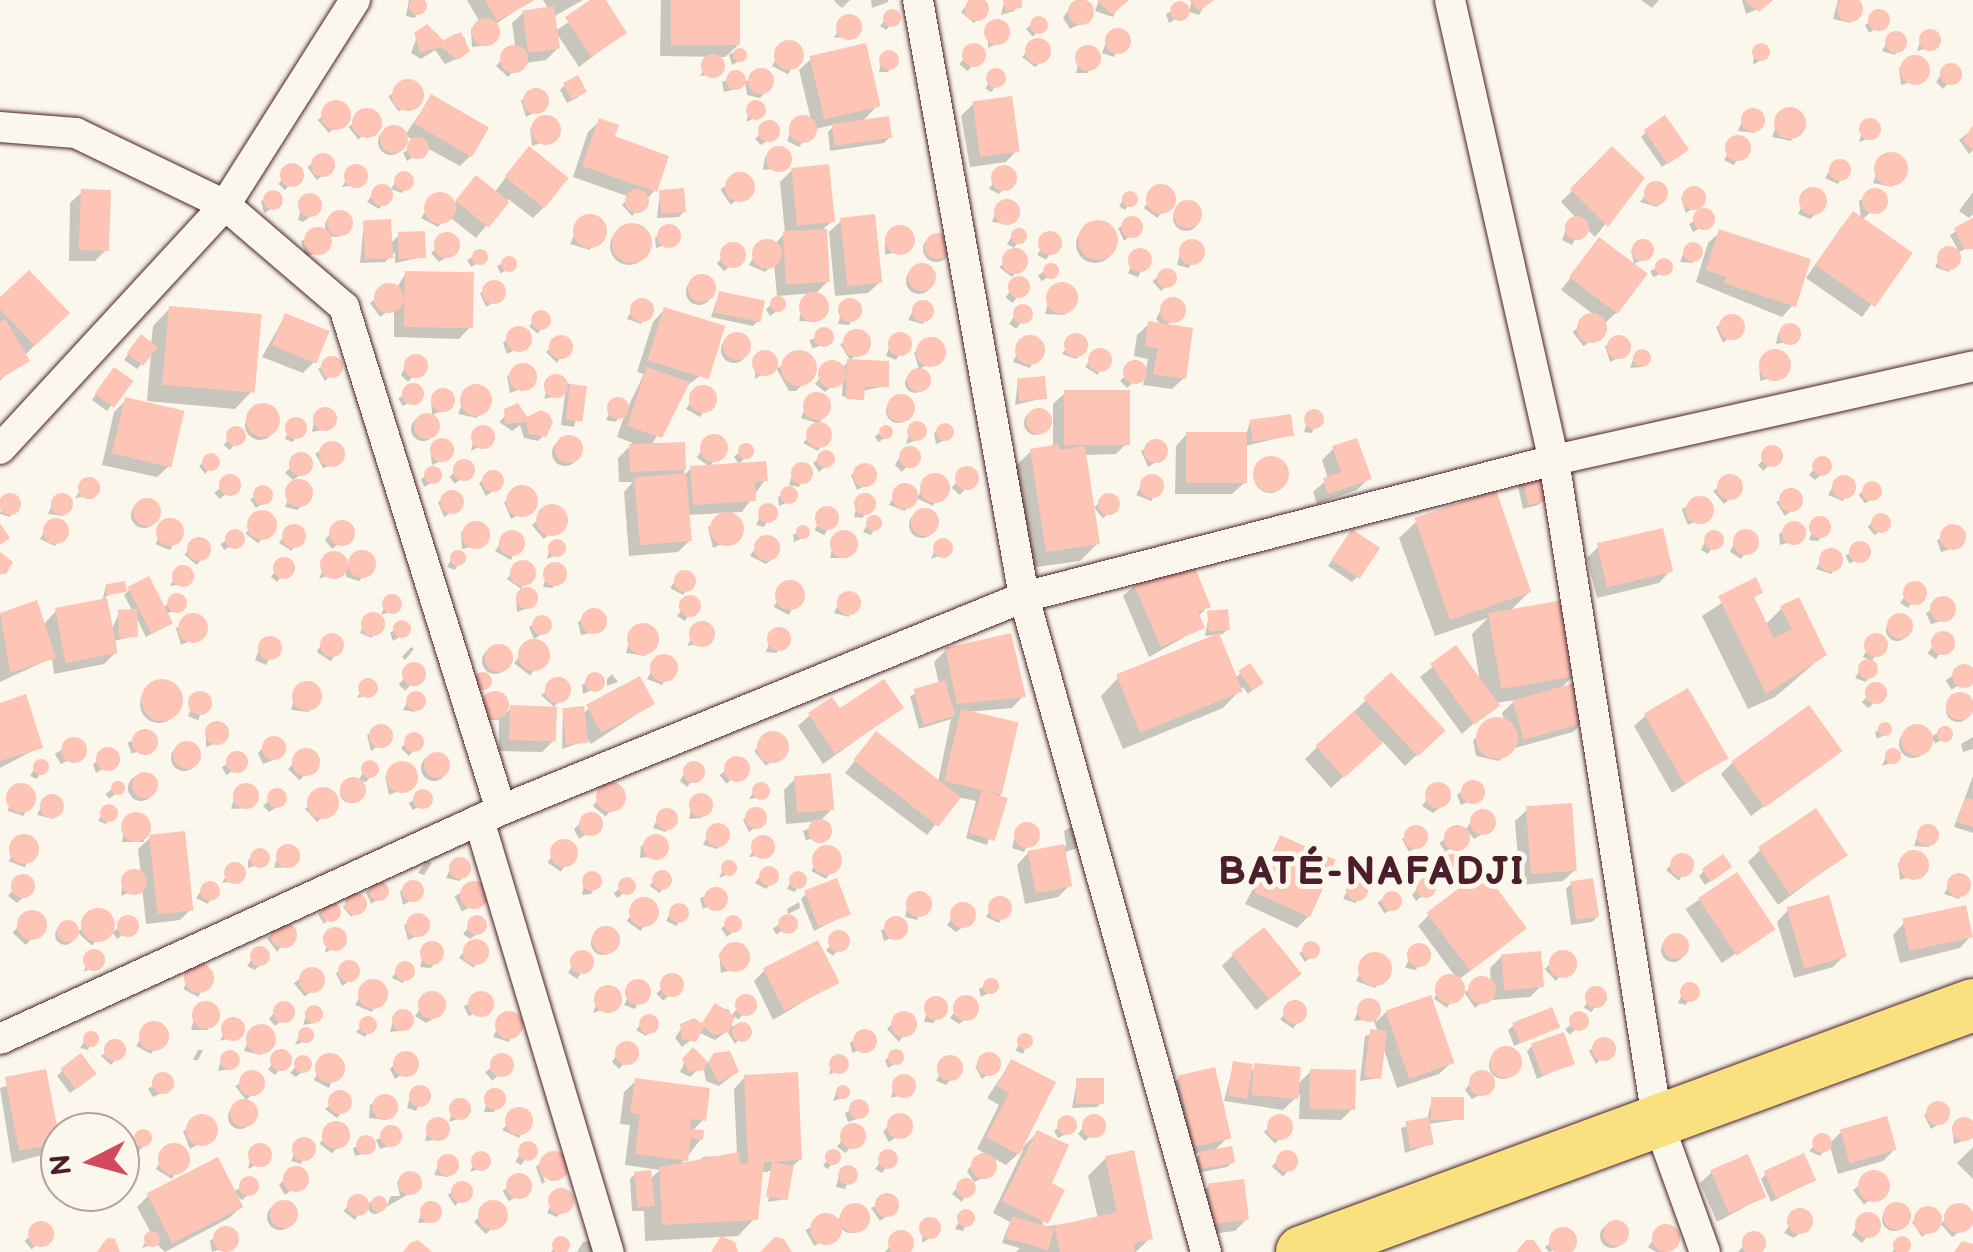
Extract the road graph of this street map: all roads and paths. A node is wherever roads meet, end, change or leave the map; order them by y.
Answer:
1 (356, 0) edge
2 (918, 0) edge
3 (1450, 0) edge
4 (0, 128) edge
5 (225, 205) junction
6 (1973, 366) edge
7 (0, 449) edge
8 (1554, 460) junction
9 (1024, 597) junction
10 (490, 815) junction
11 (1973, 1005) edge
12 (0, 1039) edge
13 (1657, 1119) junction
14 (609, 1252) edge
15 (1206, 1252) edge
16 (1302, 1252) edge
17 (1705, 1252) edge

1 - 5 street
2 - 9 street
3 - 8 street
4 - 5 street
5 - 7 street
5 - 10 street
6 - 8 street
8 - 9 street
8 - 13 street
9 - 10 street
9 - 15 street
10 - 12 street
10 - 14 street
11 - 13 highway
13 - 16 highway
13 - 17 street

